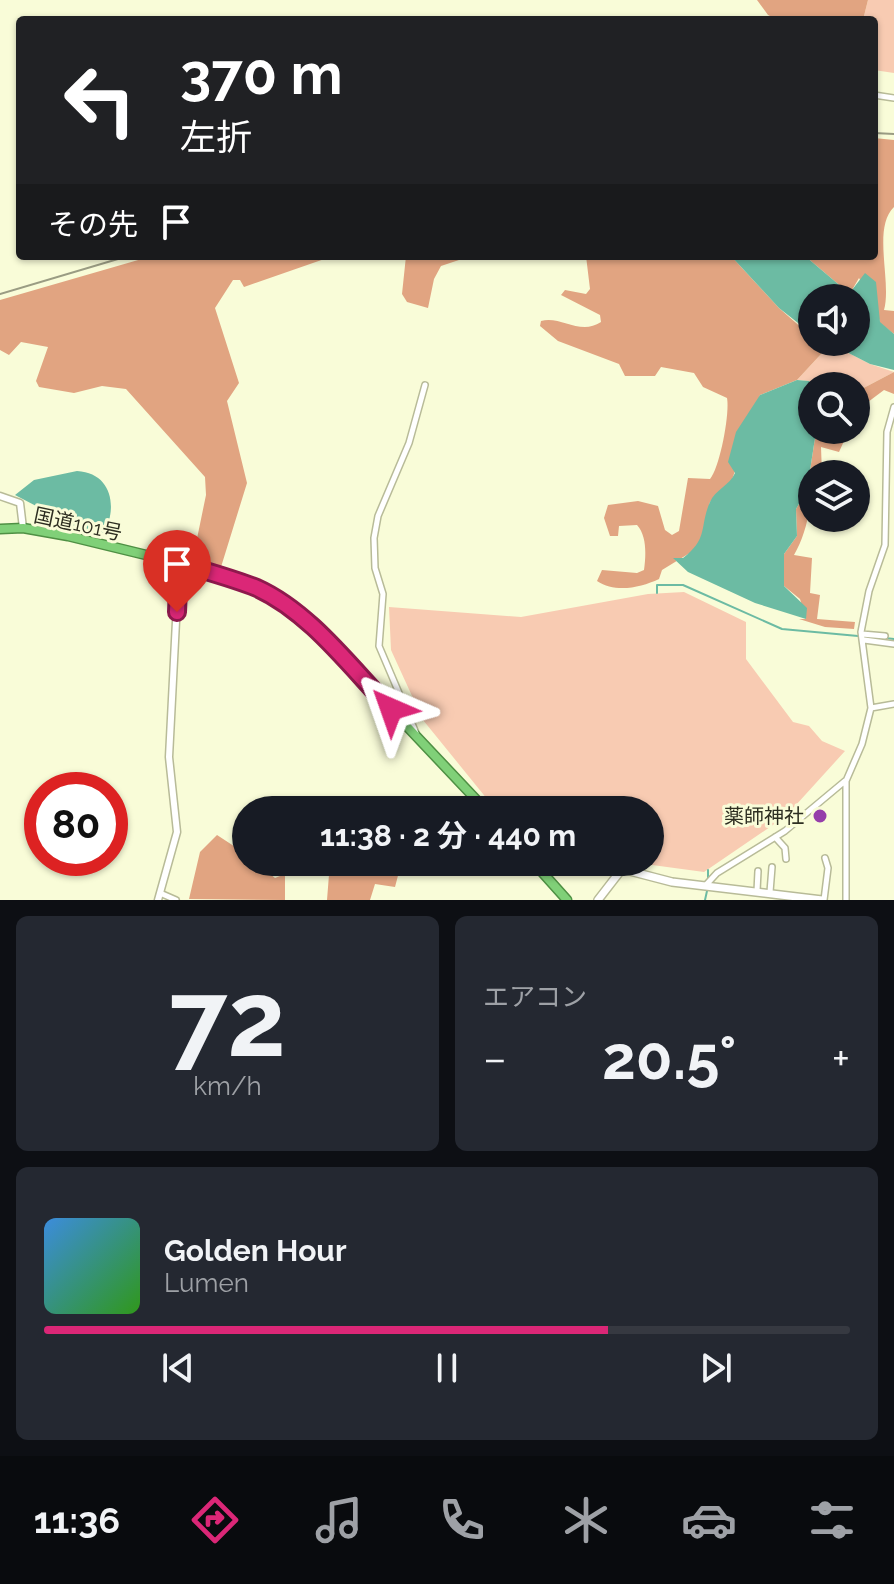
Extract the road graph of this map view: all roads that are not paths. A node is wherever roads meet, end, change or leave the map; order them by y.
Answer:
1 (425, 385) dead end
2 (894, 407) edge
3 (0, 496) edge
4 (23, 528) junction
5 (0, 529) edge
6 (179, 563) junction
7 (885, 636) dead end
8 (863, 637) junction
9 (894, 644) edge
10 (894, 704) edge
11 (871, 708) junction
12 (418, 737) junction
13 (846, 781) junction
14 (473, 796) edge
15 (775, 837) junction
16 (825, 858) dead end
17 (786, 859) dead end
18 (772, 867) dead end
19 (758, 871) dead end
20 (546, 876) edge
21 (705, 886) junction
22 (754, 890) junction
23 (774, 895) edge
24 (159, 897) edge
25 (176, 900) edge
26 (567, 900) edge
27 (598, 900) edge
28 (750, 900) edge
29 (821, 900) edge
30 (846, 900) edge

1 - 12 street
2 - 8 street
3 - 4 street
4 - 5 highway, 国道101号
4 - 6 highway, 国道101号
6 - 12 highway, 国道101号
6 - 24 street
7 - 8 street
8 - 9 street
8 - 11 street
10 - 11 street
11 - 13 street
12 - 14 highway, 国道101号
13 - 15 street
13 - 30 street
15 - 17 street
15 - 21 street
16 - 29 street
18 - 23 street
19 - 22 street
20 - 26 highway
21 - 22 main road
21 - 27 main road
22 - 23 main road
22 - 28 street
23 - 29 main road
24 - 25 street

